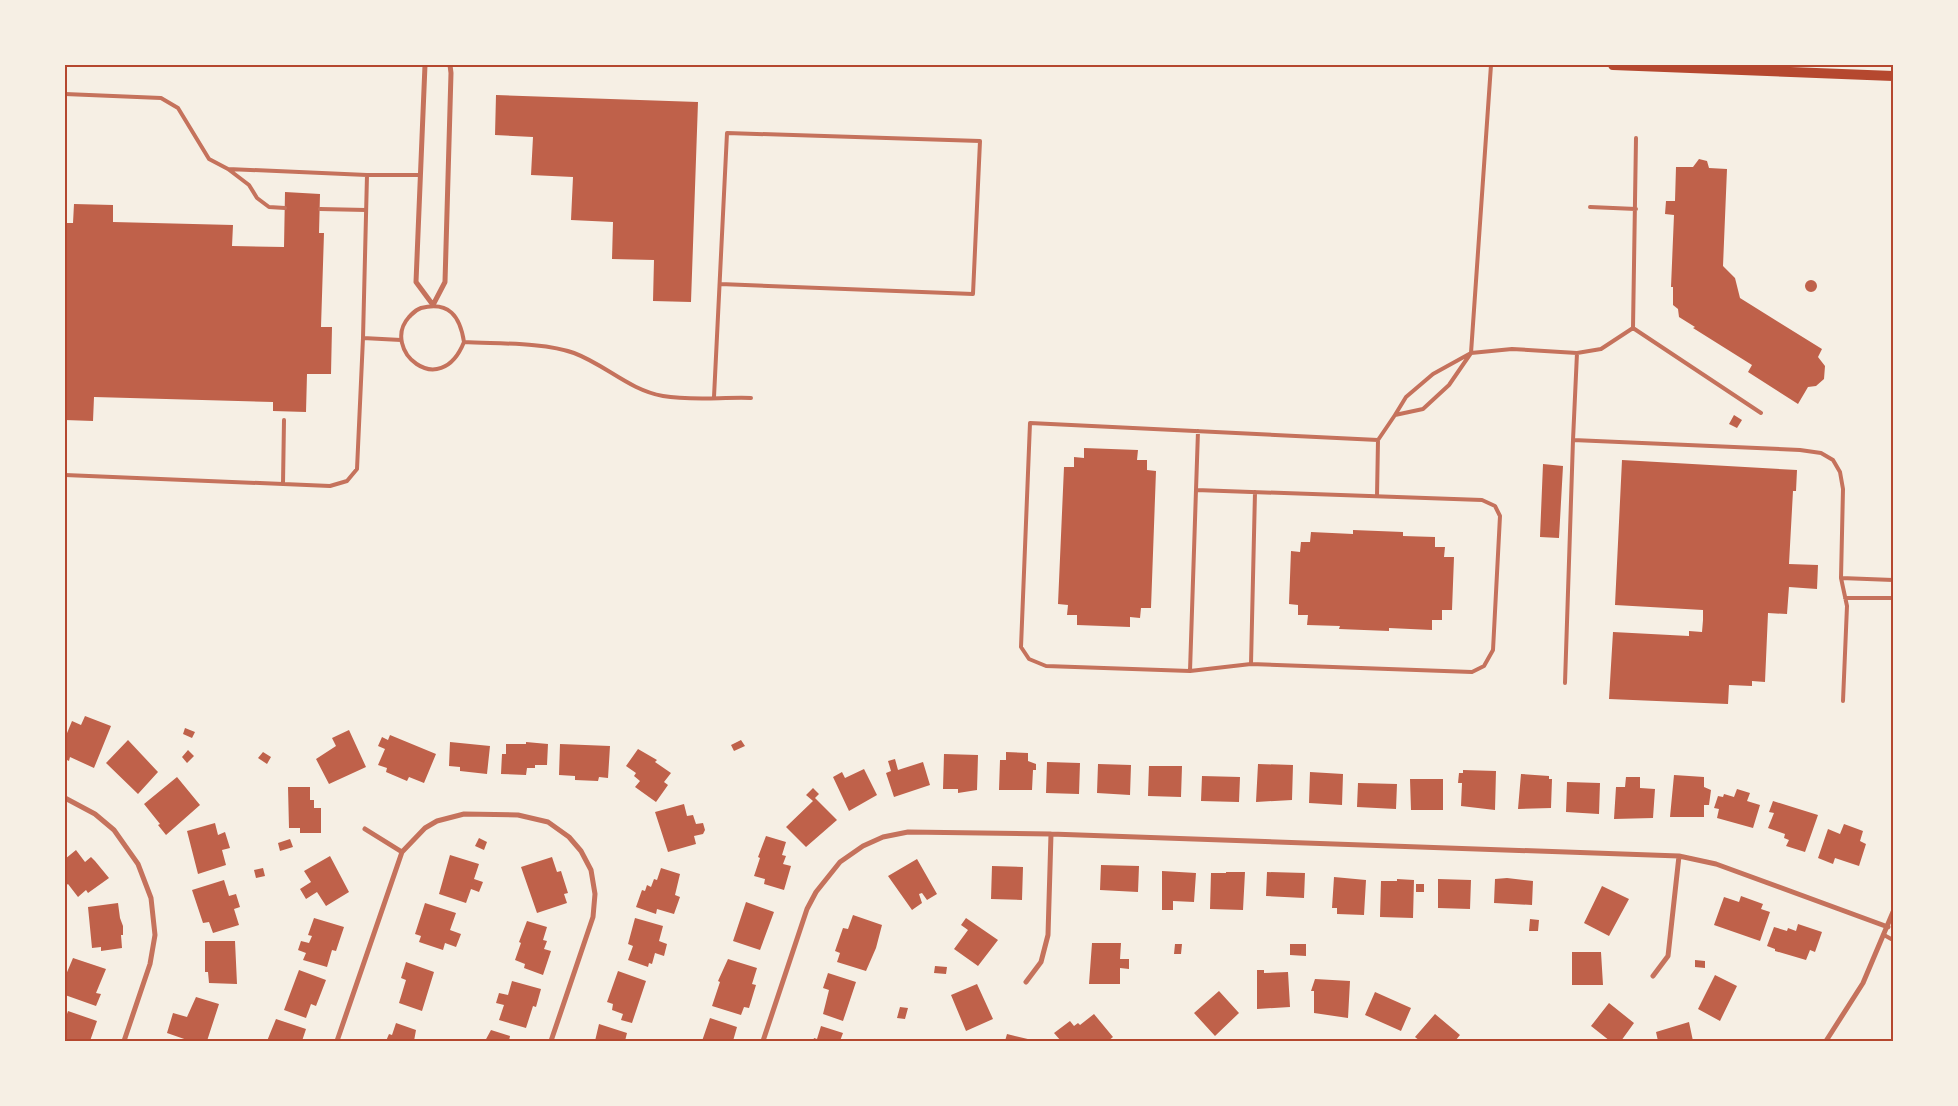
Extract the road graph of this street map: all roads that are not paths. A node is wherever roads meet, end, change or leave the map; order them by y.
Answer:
1 (425, 65) edge
2 (450, 65) edge
3 (1491, 65) edge
4 (1613, 65) edge
5 (1893, 76) edge
6 (65, 94) edge
7 (1636, 138) dead end
8 (228, 169) junction
9 (367, 175) junction
10 (420, 175) junction
11 (1590, 207) dead end
12 (285, 208) dead end
13 (320, 209) dead end
14 (1636, 209) junction
15 (366, 210) junction
16 (720, 284) junction
17 (433, 305) junction
18 (1633, 328) junction
19 (363, 338) junction
20 (401, 340) junction
21 (464, 342) junction
22 (1471, 353) junction
23 (1577, 353) junction
24 (714, 397) junction
25 (751, 398) dead end
26 (1762, 413) dead end
27 (1396, 415) junction
28 (284, 420) dead end
29 (1198, 431) junction
30 (1378, 440) junction
31 (1574, 440) junction
32 (65, 475) edge
33 (283, 484) junction
34 (1196, 490) junction
35 (1255, 492) junction
36 (1377, 496) junction
37 (1841, 578) junction
38 (1893, 580) edge
39 (1845, 598) junction
40 (1893, 598) edge
41 (1251, 664) junction
42 (1190, 670) junction
43 (1565, 683) dead end
44 (1843, 701) dead end
45 (65, 798) edge
46 (364, 829) dead end
47 (1051, 834) junction
48 (402, 852) junction
49 (1679, 856) junction
50 (1893, 912) edge
51 (1888, 927) junction
52 (1884, 935) junction
53 (1893, 940) edge
54 (1653, 976) dead end
55 (1026, 982) dead end
56 (124, 1041) edge
57 (337, 1041) edge
58 (551, 1041) edge
59 (763, 1041) edge
60 (1826, 1041) edge

1 - 10 street
2 - 17 street
3 - 22 lane
4 - 5 main road
6 - 8 lane
7 - 14 lane
8 - 9 lane
8 - 12 lane
9 - 10 lane
9 - 15 lane
10 - 17 street
11 - 14 lane
13 - 15 lane
14 - 18 lane
15 - 19 lane
16 - 16 lane
16 - 24 lane
17 - 20 lane
17 - 21 lane
18 - 23 lane
18 - 26 lane
19 - 20 lane
19 - 33 lane
20 - 21 lane
21 - 24 lane
22 - 23 lane
22 - 27 lane
22 - 27 lane
23 - 31 lane
24 - 25 lane
27 - 30 lane
28 - 33 lane
29 - 30 lane
29 - 34 lane
29 - 42 lane
30 - 36 lane
31 - 37 lane
31 - 43 lane
32 - 33 lane
34 - 35 lane
34 - 42 lane
35 - 36 lane
35 - 41 lane
36 - 41 lane
37 - 38 lane
37 - 39 lane
39 - 40 lane
39 - 44 lane
41 - 42 lane
45 - 56 street
46 - 48 street
47 - 49 street
47 - 55 street
47 - 59 street
48 - 57 street
48 - 58 street
49 - 51 street
49 - 54 street
50 - 51 street
51 - 52 street
52 - 53 lane
52 - 60 street

